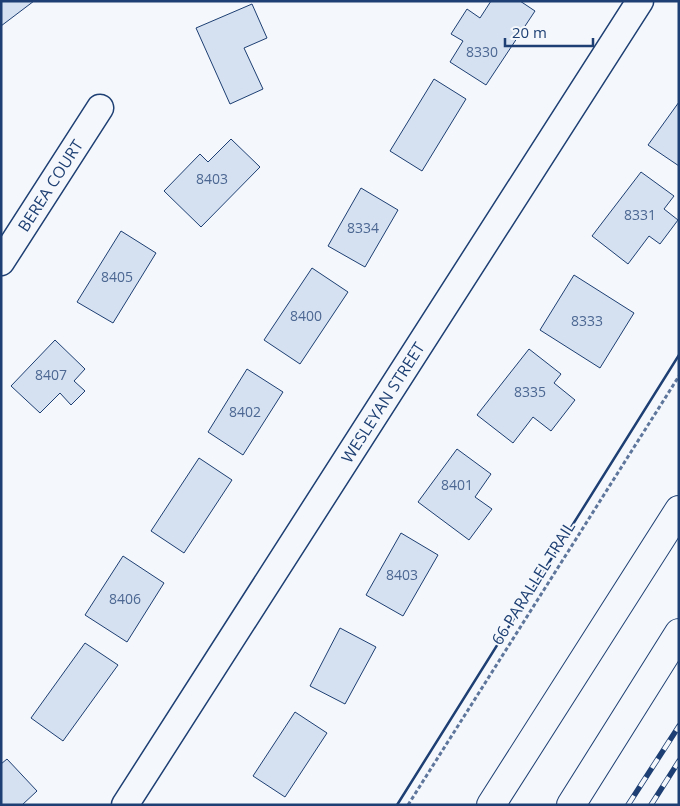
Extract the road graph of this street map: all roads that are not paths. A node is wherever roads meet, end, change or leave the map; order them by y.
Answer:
1 (640, 1) edge
2 (100, 108) dead end
3 (1, 262) edge
4 (679, 510) edge
5 (679, 633) edge
6 (125, 805) edge
7 (491, 805) edge
8 (572, 805) edge

1 - 6 street, WESLEYAN STREET
2 - 3 street, BEREA COURT
4 - 7 highway
5 - 8 highway

